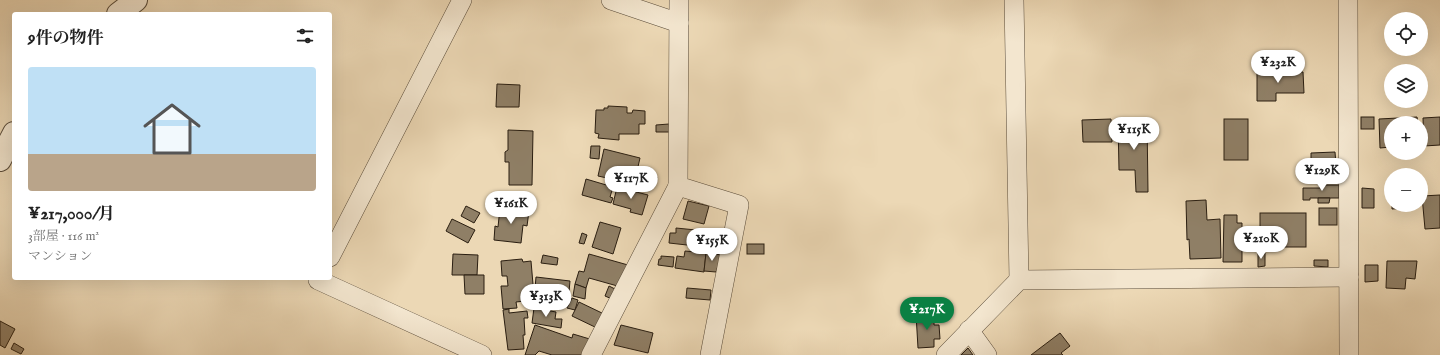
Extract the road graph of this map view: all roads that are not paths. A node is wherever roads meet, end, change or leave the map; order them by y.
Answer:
1 (136, 0) edge
2 (462, 0) edge
3 (611, 0) edge
4 (679, 0) edge
5 (1014, 0) edge
6 (1348, 0) edge
7 (121, 12) edge
8 (679, 23) junction
9 (12, 137) edge
10 (0, 160) edge
11 (678, 186) junction
12 (332, 253) edge
13 (1349, 277) junction
14 (318, 280) edge
15 (1019, 280) junction
16 (969, 330) junction
17 (482, 355) edge
18 (591, 355) edge
19 (710, 355) edge
20 (946, 355) edge
21 (987, 355) edge
22 (1349, 355) edge

1 - 7 street
2 - 12 street
3 - 8 street
4 - 8 street
5 - 15 street
6 - 13 street
8 - 11 street
9 - 10 street
11 - 18 street
11 - 19 street
13 - 15 street
13 - 22 street
14 - 17 street
15 - 16 street
16 - 20 street
16 - 21 street

